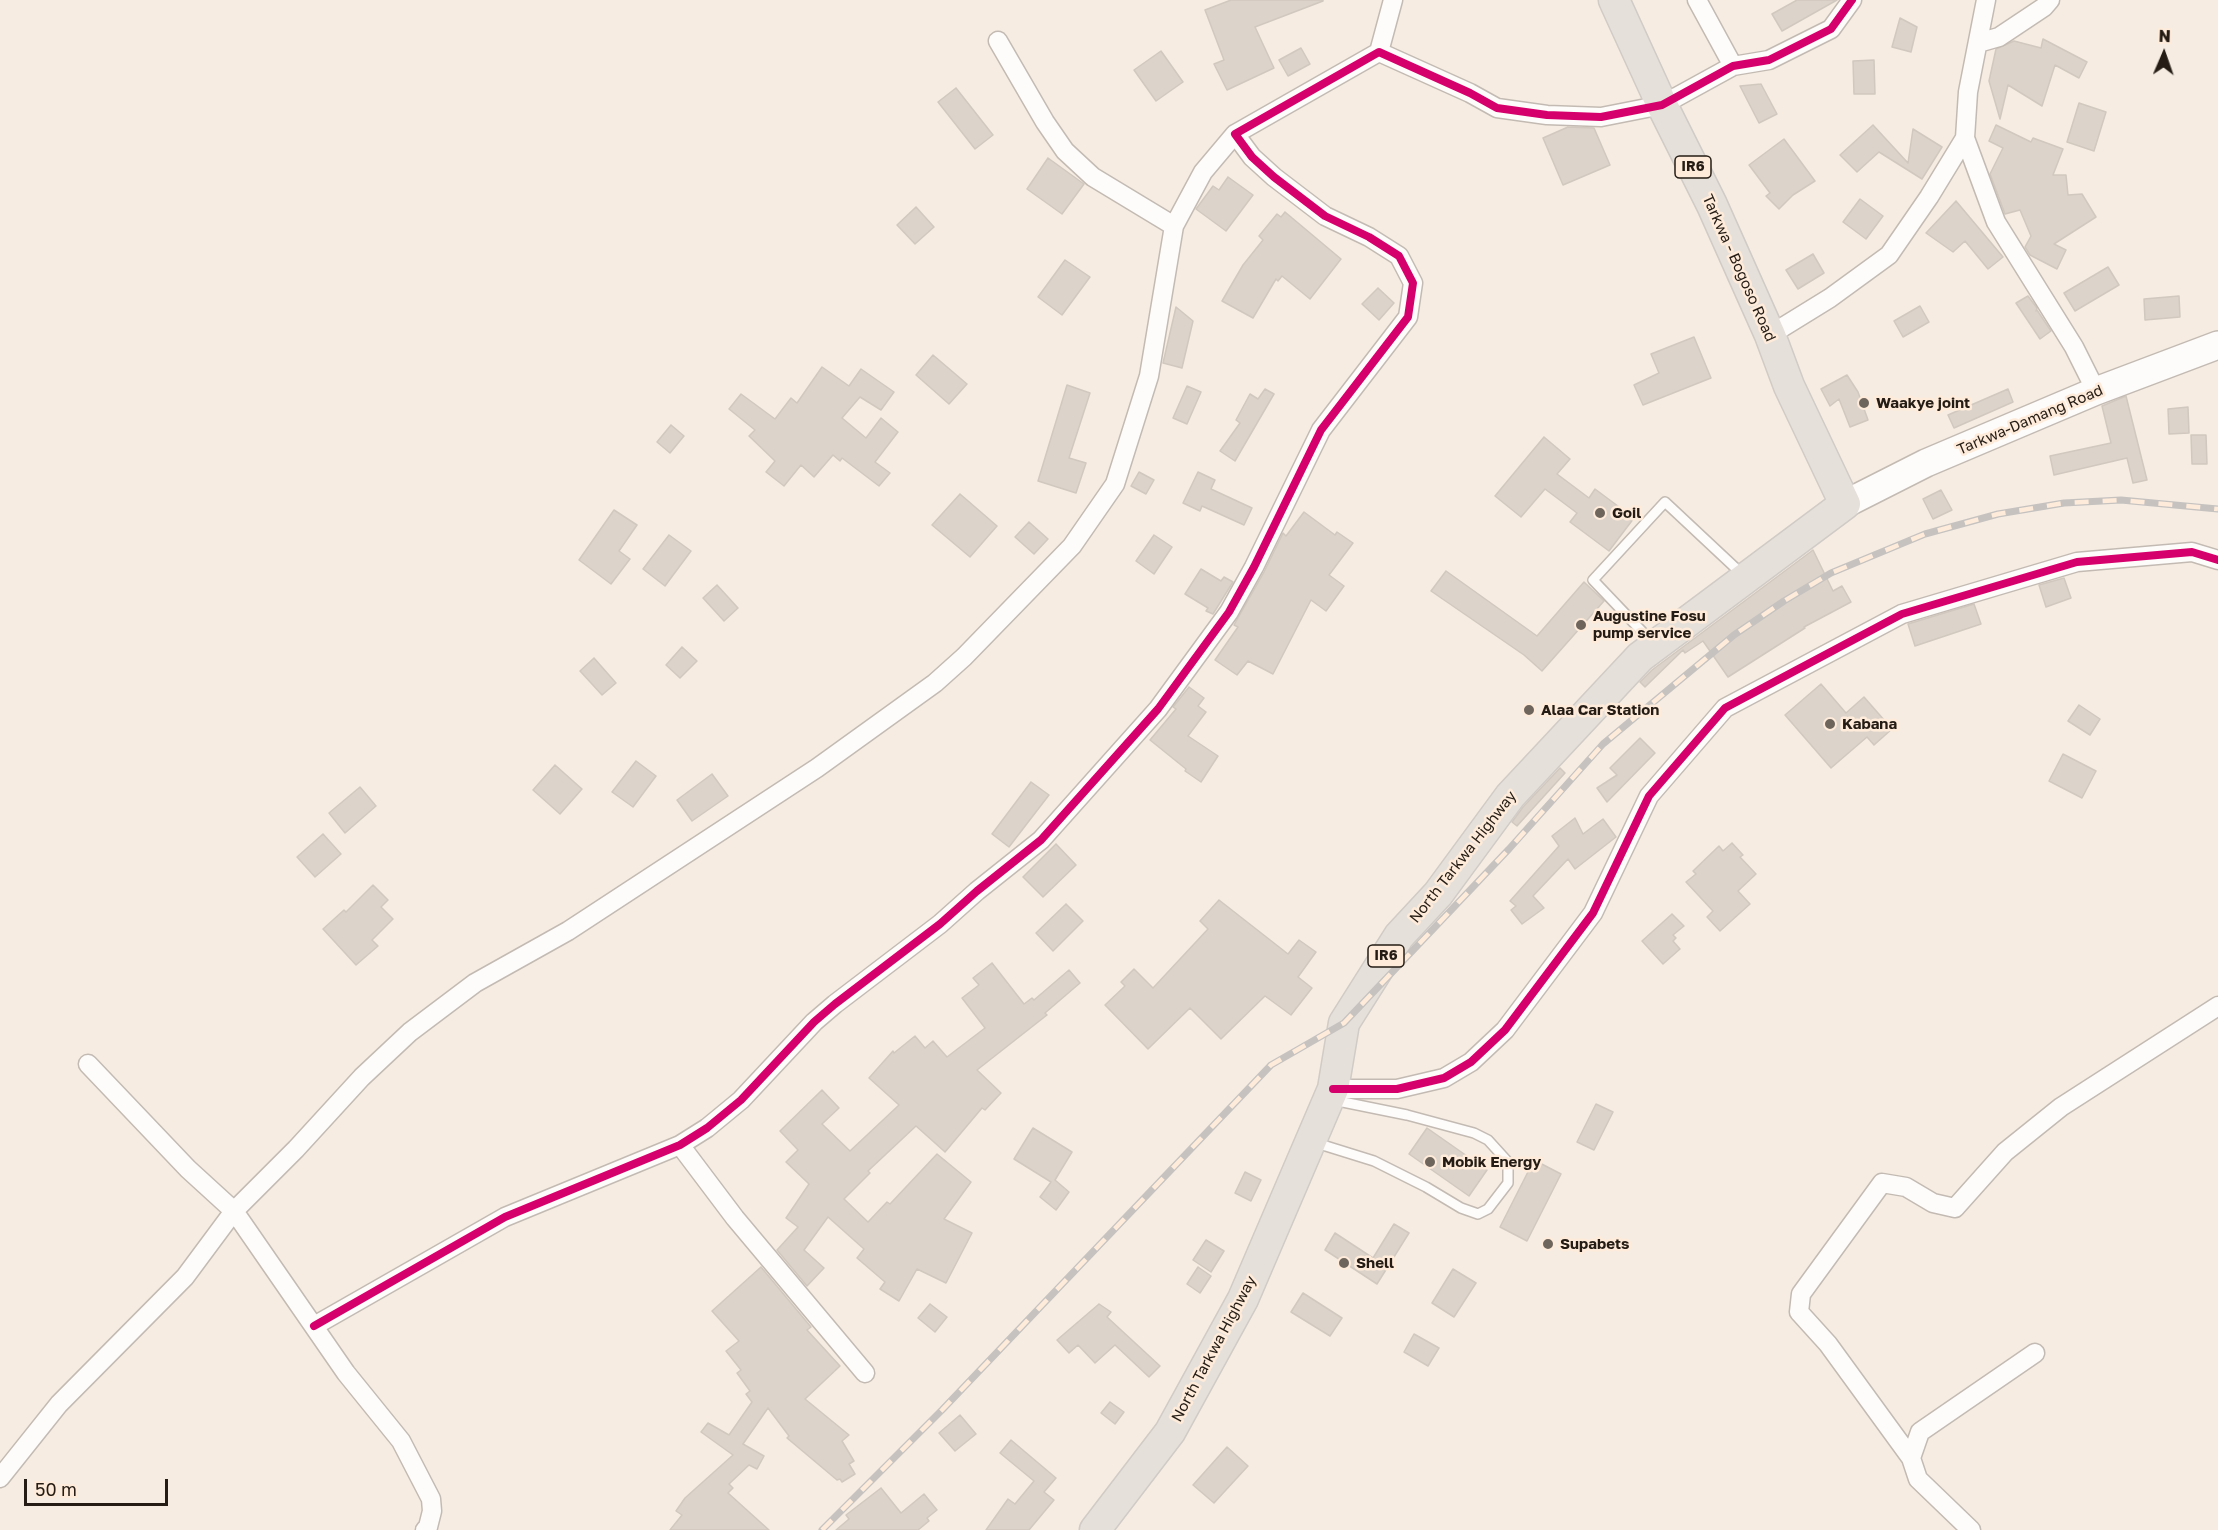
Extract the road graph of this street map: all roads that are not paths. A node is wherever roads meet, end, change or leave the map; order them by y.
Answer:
1 (1393, 0) edge
2 (1614, 0) edge
3 (1696, 0) edge
4 (1852, 0) edge
5 (1986, 0) edge
6 (2050, 0) edge
7 (998, 41) dead end
8 (1978, 43) junction
9 (1378, 52) junction
10 (1733, 66) junction
11 (1662, 105) junction
12 (1235, 134) junction
13 (1965, 138) junction
14 (1174, 226) junction
15 (1770, 335) junction
16 (2215, 350) edge
17 (2096, 391) junction
18 (1845, 504) junction
19 (2218, 560) edge
20 (1747, 579) junction
21 (1656, 645) junction
22 (2218, 1006) edge
23 (88, 1064) dead end
24 (1331, 1094) junction
25 (1311, 1141) junction
26 (680, 1145) junction
27 (234, 1211) junction
28 (314, 1326) junction
29 (2036, 1353) dead end
30 (865, 1373) dead end
31 (1911, 1458) junction
32 (0, 1478) edge
33 (1102, 1525) edge
34 (425, 1530) edge
35 (1971, 1530) edge

1 - 9 street
2 - 11 main road, Tarkwa - Bogoso Road / IR6
3 - 10 street
4 - 10 street
5 - 8 street
6 - 8 street
7 - 14 street
8 - 13 street
9 - 11 street
9 - 12 street
10 - 11 street
11 - 15 main road, Tarkwa - Bogoso Road / IR6
12 - 14 street
12 - 26 street
13 - 15 street
13 - 17 street
14 - 27 street
15 - 18 main road, Tarkwa - Bogoso Road / IR6
16 - 17 main road, Tarkwa-Damang Road
17 - 18 main road, Tarkwa-Damang Road
18 - 20 main road, North Tarkwa Highway / IR6
19 - 24 street
20 - 21 main road, North Tarkwa Highway / IR6
20 - 21 lane
21 - 24 main road, North Tarkwa Highway / IR6
22 - 31 street
23 - 27 street
24 - 25 main road, North Tarkwa Highway / IR6
24 - 25 lane
25 - 33 main road, North Tarkwa Highway / IR6
26 - 28 street
26 - 30 street
27 - 28 street
27 - 32 street
28 - 34 street
29 - 31 street
31 - 35 street

